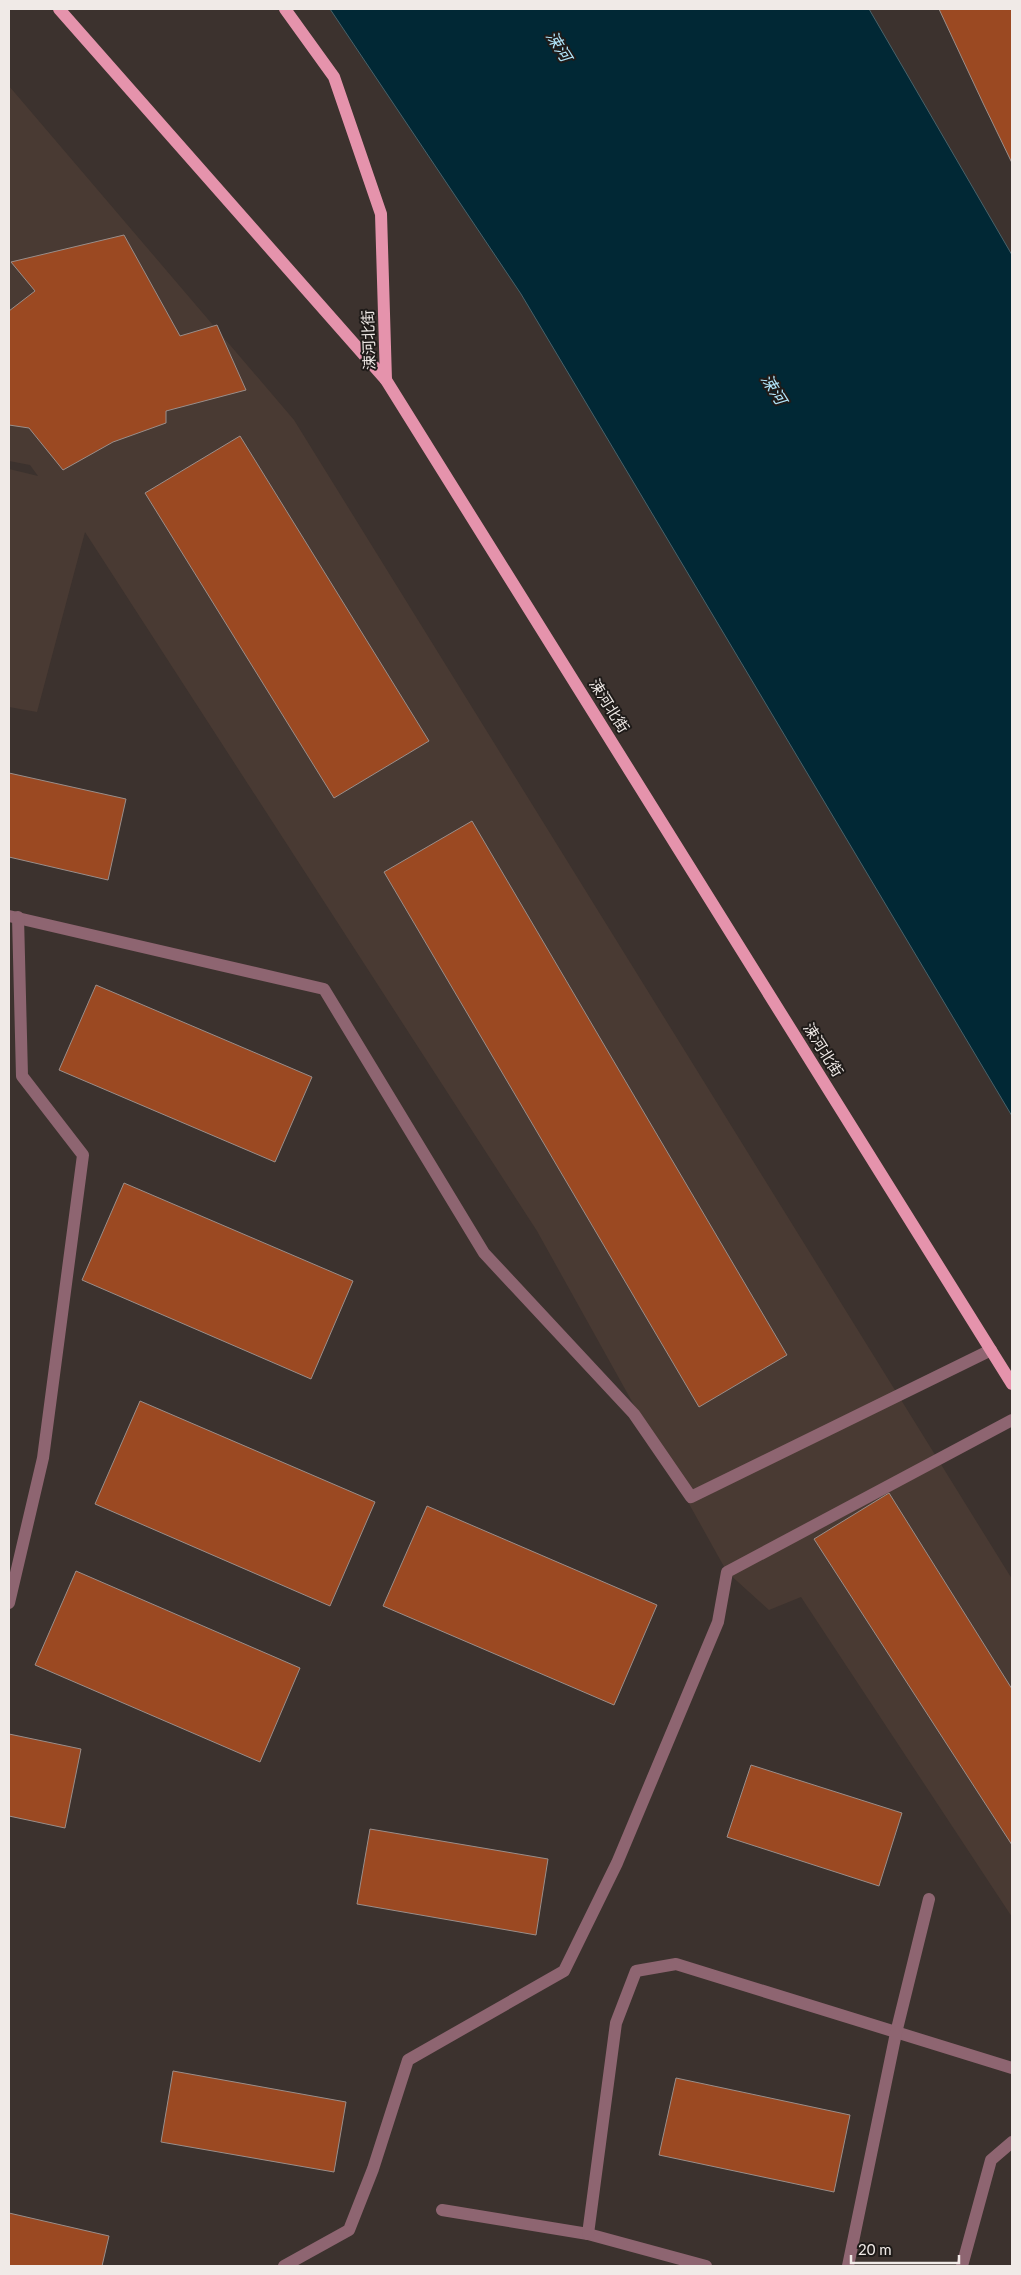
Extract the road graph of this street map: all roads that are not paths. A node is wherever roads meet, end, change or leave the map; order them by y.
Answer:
1 (59, 9) edge
2 (285, 9) edge
3 (386, 380) junction
4 (13, 917) edge
5 (991, 1350) junction
6 (1012, 1384) edge
7 (1012, 1420) edge
8 (9, 1603) edge
9 (930, 1899) dead end
10 (896, 2033) junction
11 (1012, 2068) edge
12 (1012, 2142) edge
13 (442, 2210) dead end
14 (588, 2234) junction
15 (284, 2266) edge
16 (706, 2266) edge
17 (848, 2266) edge
18 (962, 2266) edge

1 - 3 main road
2 - 3 main road, 涑河北街
3 - 5 main road, 涑河北街
4 - 5 street
4 - 8 street
5 - 6 main road, 涑河北街
7 - 15 street
9 - 10 street
10 - 11 street
10 - 14 street
10 - 17 street
12 - 18 street
13 - 14 street
14 - 16 street

